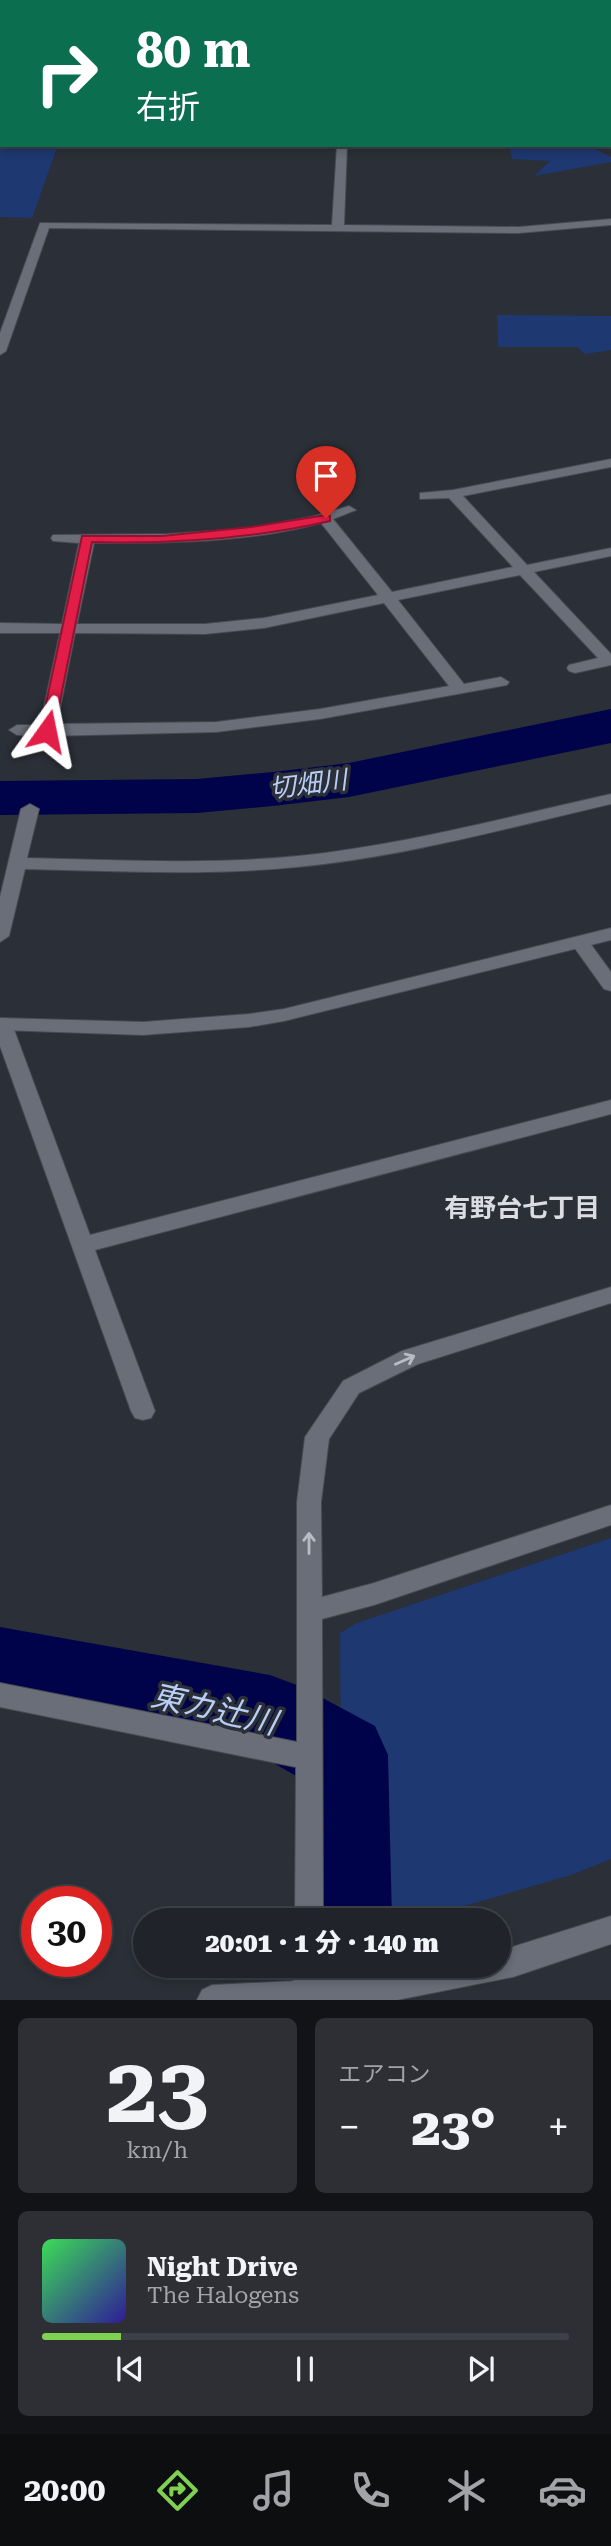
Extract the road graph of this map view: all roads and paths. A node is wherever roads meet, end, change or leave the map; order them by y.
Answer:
1 (342, 147) edge
2 (611, 222) edge
3 (338, 228) junction
4 (0, 351) edge
5 (611, 463) edge
6 (453, 494) junction
7 (425, 496) dead end
8 (349, 510) dead end
9 (326, 518) junction
10 (58, 538) dead end
11 (87, 538) junction
12 (611, 552) edge
13 (522, 570) junction
14 (388, 598) junction
15 (0, 628) edge
16 (68, 629) junction
17 (609, 660) edge
18 (575, 668) dead end
19 (501, 682) dead end
20 (460, 689) junction
21 (17, 730) dead end
22 (47, 731) junction
23 (611, 799) edge
24 (30, 809) dead end
25 (19, 863) junction
26 (611, 934) edge
27 (0, 936) edge
28 (579, 943) junction
29 (611, 985) edge
30 (1, 1024) edge
31 (611, 1107) edge
32 (82, 1245) junction
33 (611, 1295) edge
34 (143, 1411) dead end
35 (611, 1515) edge
36 (310, 1611) junction
37 (0, 1695) edge
38 (310, 1757) junction
39 (309, 1908) edge
40 (611, 1930) edge
41 (309, 1978) edge
42 (383, 1994) edge
43 (308, 1999) edge
44 (212, 2000) edge

1 - 3 street
2 - 3 street
3 - 4 street
5 - 6 street
6 - 7 street
6 - 13 street
8 - 9 street
9 - 11 street
9 - 14 street
10 - 11 street
11 - 16 street
12 - 13 street
13 - 14 street
13 - 17 street
14 - 16 street
14 - 20 street
15 - 16 street
16 - 22 street
17 - 18 street
19 - 20 street
20 - 22 street
21 - 22 street
23 - 25 street
24 - 25 street
25 - 27 street
26 - 28 street
28 - 29 street
28 - 30 street
30 - 32 street
31 - 32 street
32 - 34 street
36 -> 33 street
35 - 36 street
36 - 38 street
37 - 38 street
38 - 39 street
40 - 42 street
41 - 43 street
42 - 43 street
43 - 44 street

